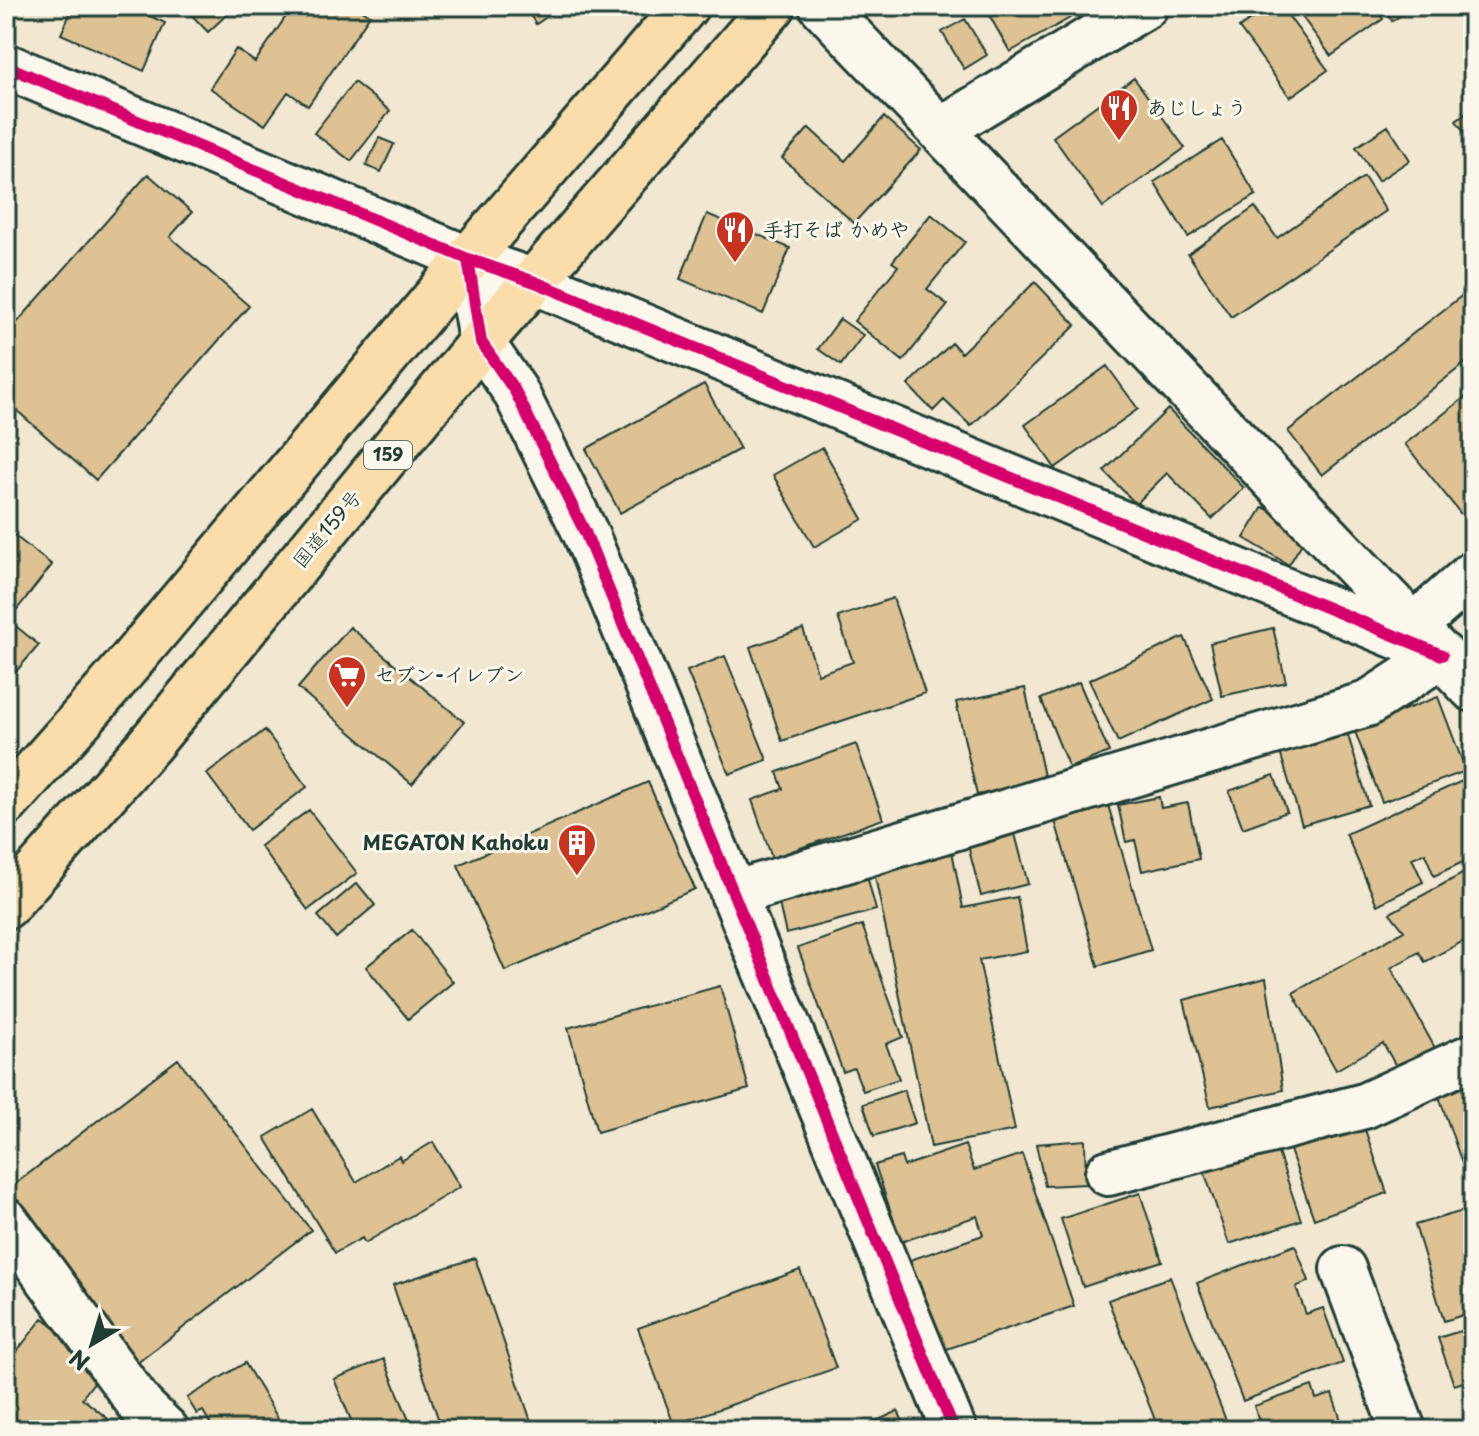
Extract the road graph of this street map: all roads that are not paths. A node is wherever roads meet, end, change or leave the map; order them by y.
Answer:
1 (686, 6) edge
2 (773, 6) edge
3 (822, 6) edge
4 (1145, 6) edge
5 (6, 66) edge
6 (940, 130) junction
7 (468, 259) junction
8 (535, 282) junction
9 (481, 342) junction
10 (1473, 574) edge
11 (1428, 641) junction
12 (1473, 689) edge
13 (6, 803) edge
14 (733, 894) junction
15 (6, 906) edge
16 (1473, 1056) edge
17 (1108, 1173) dead end
18 (6, 1221) edge
19 (1343, 1269) dead end
20 (166, 1430) edge
21 (954, 1430) edge
22 (1403, 1430) edge

1 - 7 highway
2 - 8 highway, 国道159号 / 159
3 - 6 street
4 - 6 street
5 - 7 street
6 - 11 street
7 - 8 street
7 - 9 street
7 - 13 highway
8 - 9 highway, 国道159号 / 159
8 - 11 street
9 - 14 street
9 - 15 highway, 国道159号 / 159
10 - 11 street
11 - 12 street
11 - 14 street
14 - 21 street
16 - 17 street
18 - 20 street
19 - 22 street

